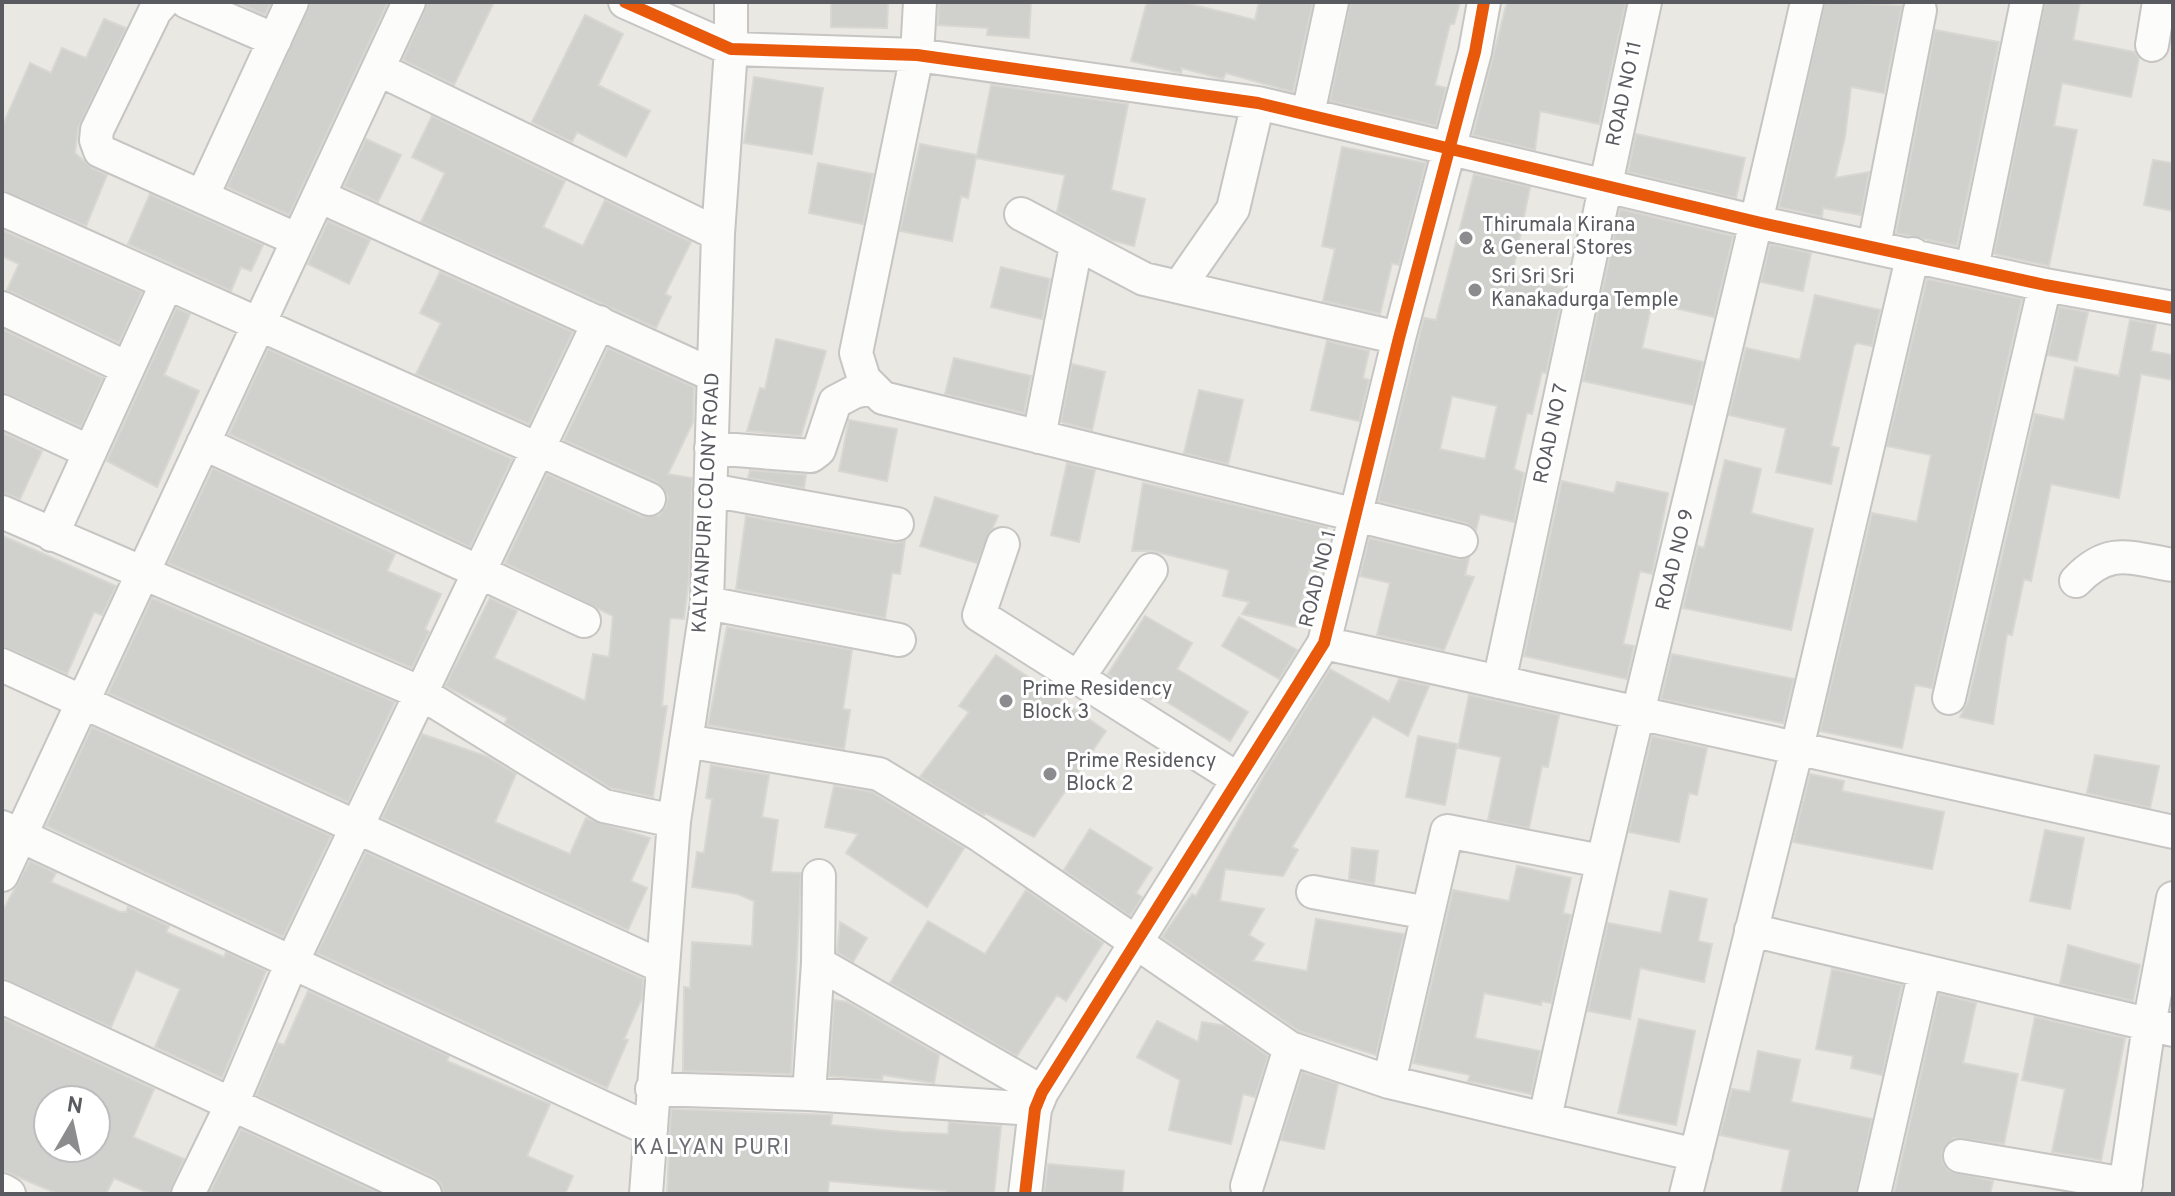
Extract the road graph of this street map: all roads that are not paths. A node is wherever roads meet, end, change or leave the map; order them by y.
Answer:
1 (163, 2) edge
2 (187, 2) edge
3 (292, 2) edge
4 (409, 2) edge
5 (625, 2) edge
6 (731, 2) edge
7 (920, 2) edge
8 (1332, 2) edge
9 (1484, 2) edge
10 (1645, 2) edge
11 (1807, 2) edge
12 (2027, 2) edge
13 (2159, 2) edge
14 (1920, 10) dead end
15 (275, 40) junction
16 (2152, 45) dead end
17 (731, 49) junction
18 (917, 55) junction
19 (378, 69) junction
20 (1258, 103) junction
21 (1308, 114) junction
22 (1450, 150) junction
23 (1606, 186) junction
24 (319, 196) junction
25 (202, 197) junction
26 (2, 209) edge
27 (1021, 214) dead end
28 (1757, 222) junction
29 (718, 234) junction
30 (298, 240) junction
31 (1076, 246) junction
32 (1874, 246) junction
33 (1913, 254) junction
34 (1972, 268) junction
35 (166, 285) junction
36 (2045, 285) junction
37 (1179, 287) junction
38 (2, 308) edge
39 (2173, 308) edge
40 (260, 322) junction
41 (599, 322) junction
42 (1399, 338) junction
43 (127, 368) junction
44 (713, 375) junction
45 (872, 388) junction
46 (2, 411) edge
47 (1039, 437) junction
48 (203, 443) junction
49 (711, 448) junction
50 (538, 449) junction
51 (90, 452) junction
52 (710, 490) junction
53 (649, 499) dead end
54 (2, 512) edge
55 (1356, 513) junction
56 (897, 524) dead end
57 (52, 535) junction
58 (1461, 541) dead end
59 (1003, 544) dead end
60 (2173, 565) edge
61 (142, 570) junction
62 (479, 570) junction
63 (1151, 570) dead end
64 (2076, 581) dead end
65 (707, 603) junction
66 (584, 621) dead end
67 (899, 640) dead end
68 (1324, 643) junction
69 (2, 665) edge
70 (1078, 678) junction
71 (1499, 682) junction
72 (419, 692) junction
73 (1949, 698) dead end
74 (82, 702) junction
75 (1639, 713) junction
76 (686, 741) junction
77 (1797, 748) junction
78 (1236, 778) junction
79 (674, 821) junction
80 (357, 828) junction
81 (11, 831) edge
82 (2173, 832) edge
83 (1601, 861) junction
84 (2, 875) edge
85 (819, 876) dead end
86 (1313, 892) dead end
87 (2173, 899) edge
88 (1428, 913) junction
89 (1751, 930) junction
90 (1138, 943) junction
91 (292, 962) junction
92 (818, 963) junction
93 (663, 967) junction
94 (1925, 971) junction
95 (2, 997) edge
96 (2161, 1027) edge
97 (1290, 1048) junction
98 (1389, 1082) junction
99 (652, 1089) junction
100 (809, 1094) junction
101 (1038, 1100) junction
102 (231, 1106) junction
103 (1545, 1118) junction
104 (651, 1130) junction
105 (1696, 1155) junction
106 (1960, 1156) dead end
107 (1247, 1186) dead end
108 (2125, 1189) edge
109 (2, 1190) edge
110 (9, 1194) edge
111 (188, 1194) edge
112 (425, 1194) edge
113 (646, 1194) edge
114 (1025, 1194) edge
115 (1686, 1194) edge
116 (1874, 1194) edge

1 - 25 street
2 - 15 street
3 - 15 street
4 - 19 street
5 - 17 street
6 - 17 street, KALYANPURI COLONY ROAD
7 - 18 street
8 - 21 street
9 - 22 street, ROAD NO 1
10 - 23 street, ROAD NO 11
11 - 28 street, ROAD NO 9
12 - 34 street
13 - 16 street
14 - 32 street
15 - 25 street
17 - 18 street
17 - 29 street, KALYANPURI COLONY ROAD
18 - 20 street
18 - 45 street
19 - 24 street
19 - 29 street
20 - 21 street
20 - 37 street
21 - 22 street
22 - 23 street
22 - 42 street, ROAD NO 1
23 - 28 street
23 - 71 street, ROAD NO 7
24 - 30 street
24 - 41 street
25 - 30 street
26 - 35 street
27 - 31 street
28 - 32 street
28 - 75 street, ROAD NO 9
29 - 44 street, KALYANPURI COLONY ROAD
30 - 40 street
31 - 37 street
31 - 47 street
32 - 33 street
33 - 34 street
33 - 77 street
34 - 36 street
35 - 40 street
35 - 43 street
36 - 39 street
36 - 73 street
37 - 42 street
38 - 43 street
40 - 48 street
40 - 50 street
41 - 44 street
41 - 50 street
42 - 55 street, ROAD NO 1
43 - 51 street
44 - 49 street, KALYANPURI COLONY ROAD
45 - 47 street
45 - 49 street
46 - 51 street
47 - 55 street
48 - 61 street
48 - 62 street
49 - 52 street, KALYANPURI COLONY ROAD
50 - 53 street
50 - 62 street
51 - 57 street
52 - 56 street
52 - 65 street, KALYANPURI COLONY ROAD
54 - 57 street
55 - 58 street
55 - 68 street, ROAD NO 1
57 - 61 street
59 - 70 street
60 - 64 street
61 - 72 street
61 - 74 street
62 - 66 street
62 - 72 street
63 - 70 street
65 - 67 street
65 - 76 street, KALYANPURI COLONY ROAD
68 - 71 street
68 - 78 street, ROAD NO 1
69 - 74 street
70 - 78 street
71 - 75 street
72 - 79 street
72 - 80 street
74 - 80 street
74 - 81 street
75 - 77 street
75 - 83 street, ROAD NO 9
76 - 79 street, KALYANPURI COLONY ROAD
76 - 90 street
77 - 82 street
77 - 89 street
78 - 90 street, ROAD NO 1
79 - 93 street, KALYANPURI COLONY ROAD
80 - 91 street
80 - 93 street
81 - 84 street
81 - 91 street
83 - 88 street
83 - 103 street, ROAD NO 9
85 - 92 street
86 - 88 street
87 - 96 street
88 - 98 street
89 - 94 street
89 - 105 street
90 - 97 street
90 - 101 street, ROAD NO 1
91 - 102 street
91 - 104 street
92 - 100 street
92 - 101 street
93 - 99 street, KALYANPURI COLONY ROAD
94 - 96 street
94 - 116 street
95 - 102 street
96 - 108 street
97 - 98 street
97 - 107 street
98 - 103 street
99 - 100 street
99 - 104 street, KALYANPURI COLONY ROAD
100 - 101 street
101 - 114 street, ROAD NO 1
102 - 111 street
102 - 112 street
103 - 105 street
104 - 113 street, KALYANPURI COLONY ROAD
105 - 115 street
106 - 108 street
109 - 110 street

